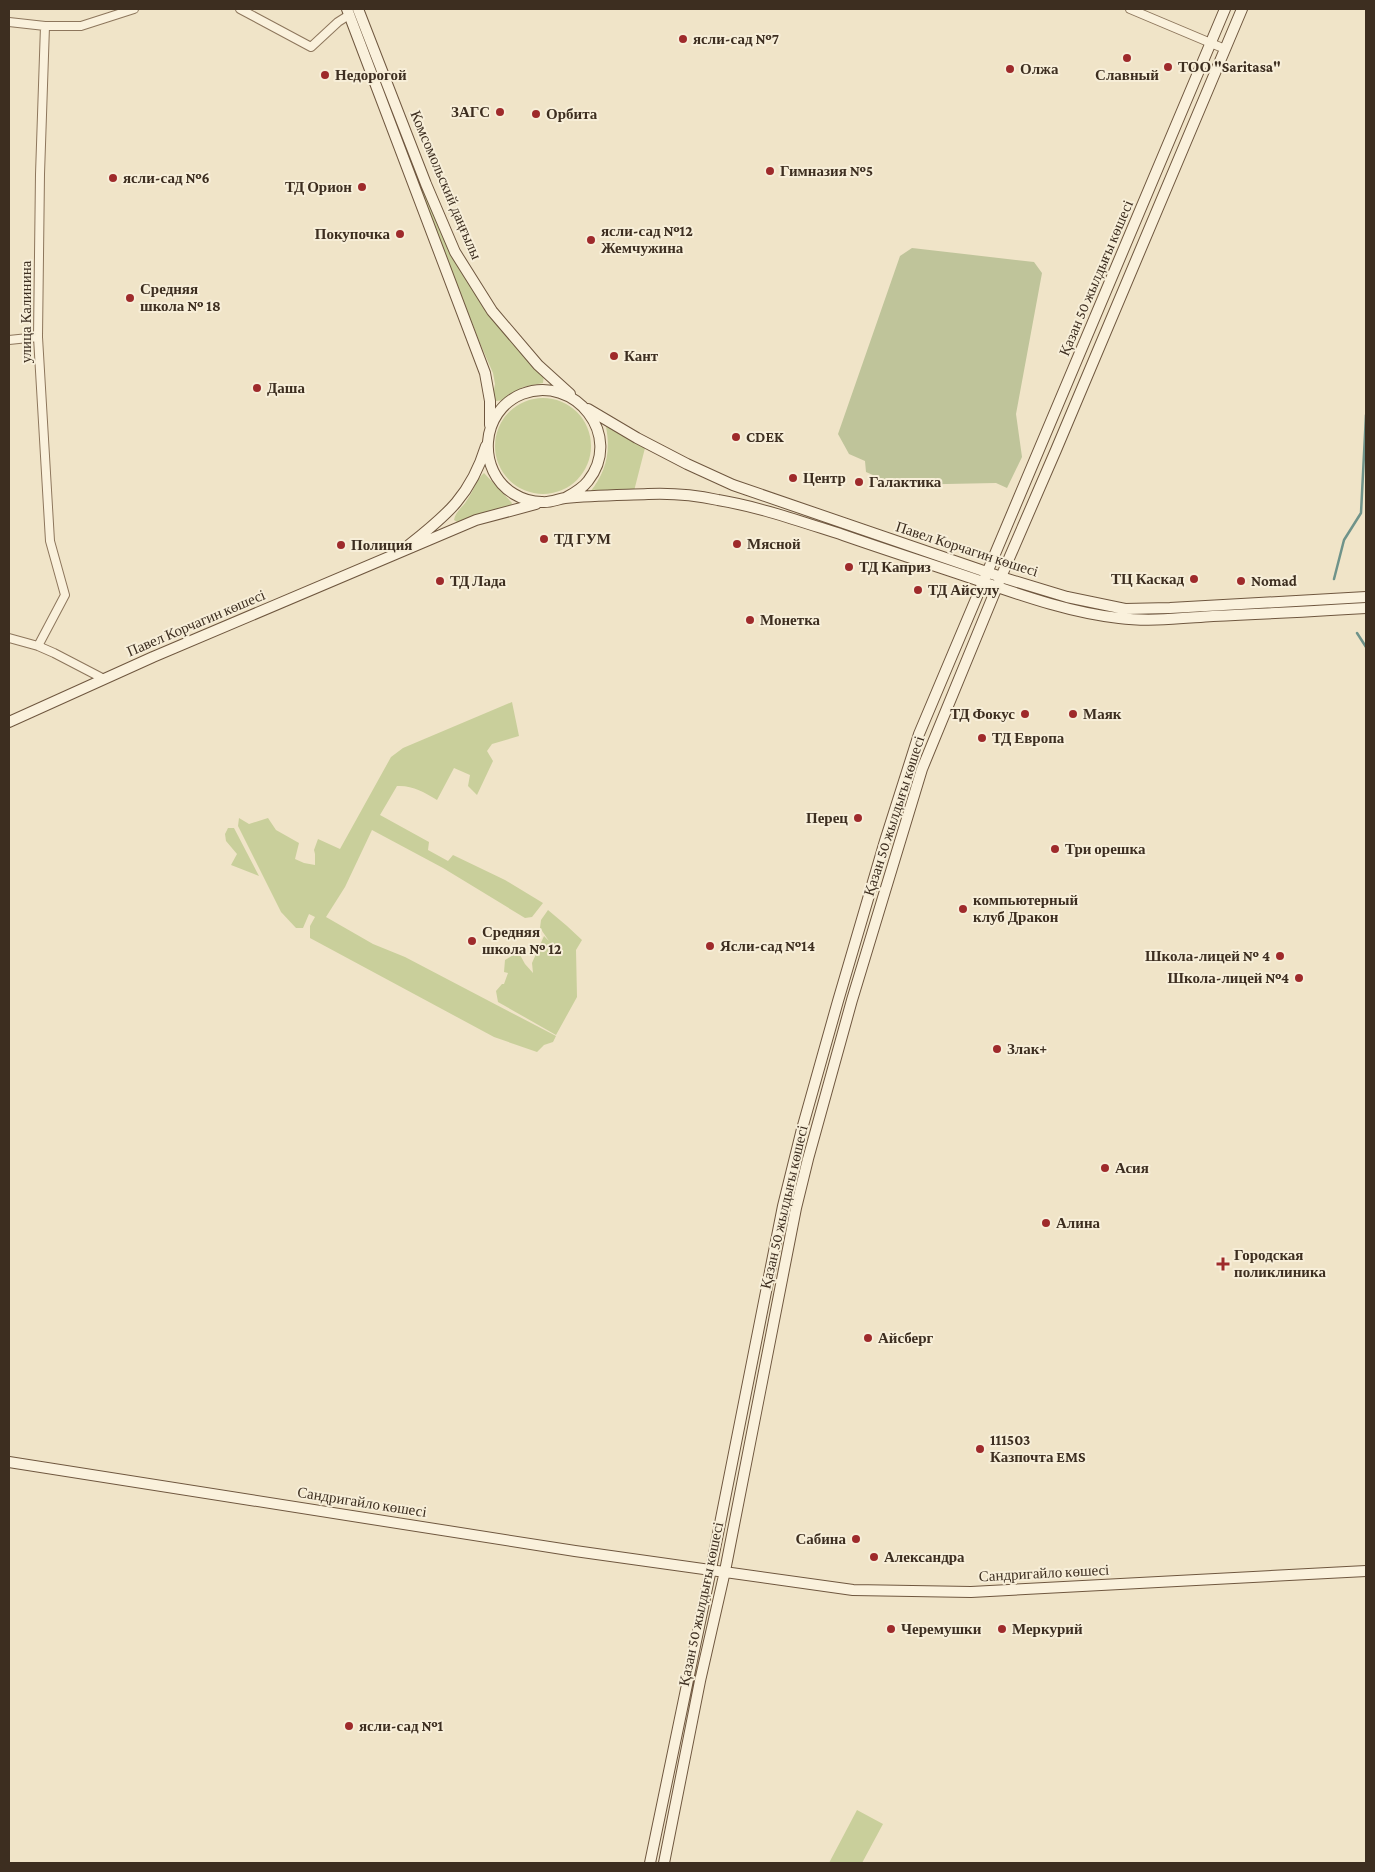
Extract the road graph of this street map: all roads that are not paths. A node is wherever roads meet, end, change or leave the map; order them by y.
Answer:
1 (134, 9) edge
2 (240, 9) edge
3 (1130, 9) edge
4 (1226, 9) edge
5 (1242, 9) edge
6 (354, 11) edge
7 (9, 22) edge
8 (45, 26) junction
9 (1212, 43) junction
10 (1225, 49) junction
11 (1141, 209) junction
12 (1154, 215) junction
13 (38, 337) junction
14 (9, 340) edge
15 (1081, 352) junction
16 (1095, 358) junction
17 (579, 403) junction
18 (490, 427) junction
19 (488, 440) junction
20 (565, 498) junction
21 (545, 503) junction
22 (396, 554) junction
23 (926, 557) junction
24 (986, 577) junction
25 (999, 582) junction
26 (1366, 597) edge
27 (1066, 602) junction
28 (1366, 608) edge
29 (9, 638) edge
30 (38, 646) junction
31 (104, 680) junction
32 (9, 722) edge
33 (885, 841) junction
34 (899, 845) junction
35 (773, 1255) junction
36 (787, 1258) junction
37 (9, 1462) edge
38 (723, 1501) junction
39 (737, 1504) junction
40 (711, 1569) junction
41 (725, 1571) junction
42 (1366, 1571) edge
43 (688, 1679) junction
44 (700, 1681) junction
45 (650, 1863) edge
46 (664, 1863) edge

1 - 8 street
2 - 6 street
3 - 9 street
4 - 9 street, Қазан 50 жылдығы көшесі
5 - 10 street
6 - 17 street, Комсомольский даңғылы
6 - 18 street, Комсомольский даңғылы
7 - 8 street
8 - 13 street, улица Калинина
9 - 10 street
9 - 11 street, Қазан 50 жылдығы көшесі
10 - 12 street, Қазан 50 жылдығы көшесі
11 - 12 street
11 - 15 street, Қазан 50 жылдығы көшесі
12 - 16 street, Қазан 50 жылдығы көшесі
13 - 14 street
13 - 30 street, улица Калинина
15 - 16 street
15 - 24 street, Қазан 50 жылдығы көшесі
16 - 25 street, Қазан 50 жылдығы көшесі
17 - 18 street
17 - 20 street
17 - 23 street, Павел Корчагин көшесі
18 - 19 street
19 - 21 street
19 - 22 street, Павел Корчагин көшесі
20 - 21 street
20 - 23 street, Павел Корчагин көшесі
21 - 22 street, Павел Корчагин көшесі
22 - 31 street, Павел Корчагин көшесі
23 - 24 street, Павел Корчагин көшесі
24 - 25 street, Павел Корчагин көшесі
24 - 33 street, Қазан 50 жылдығы көшесі
25 - 27 street, Павел Корчагин көшесі
25 - 34 street, Қазан 50 жылдығы көшесі
26 - 27 street, Павел Корчагин көшесі
27 - 28 street, Павел Корчагин көшесі
29 - 30 street
30 - 31 street
31 - 32 street, Павел Корчагин көшесі
33 - 34 street
33 - 35 street, Қазан 50 жылдығы көшесі
34 - 36 street, Қазан 50 жылдығы көшесі
35 - 36 street
35 - 38 street, Қазан 50 жылдығы көшесі
36 - 39 street, Қазан 50 жылдығы көшесі
37 - 40 street, Сандригайло көшесі
38 - 39 street
38 - 40 street, Қазан 50 жылдығы көшесі
39 - 41 street, Қазан 50 жылдығы көшесі
40 - 41 street, Сандригайло көшесі
40 - 43 street, Қазан 50 жылдығы көшесі
41 - 42 street, Сандригайло көшесі
41 - 44 street, Қазан 50 жылдығы көшесі
43 - 44 street
43 - 45 street, Қазан 50 жылдығы көшесі
44 - 46 street, Қазан 50 жылдығы көшесі

